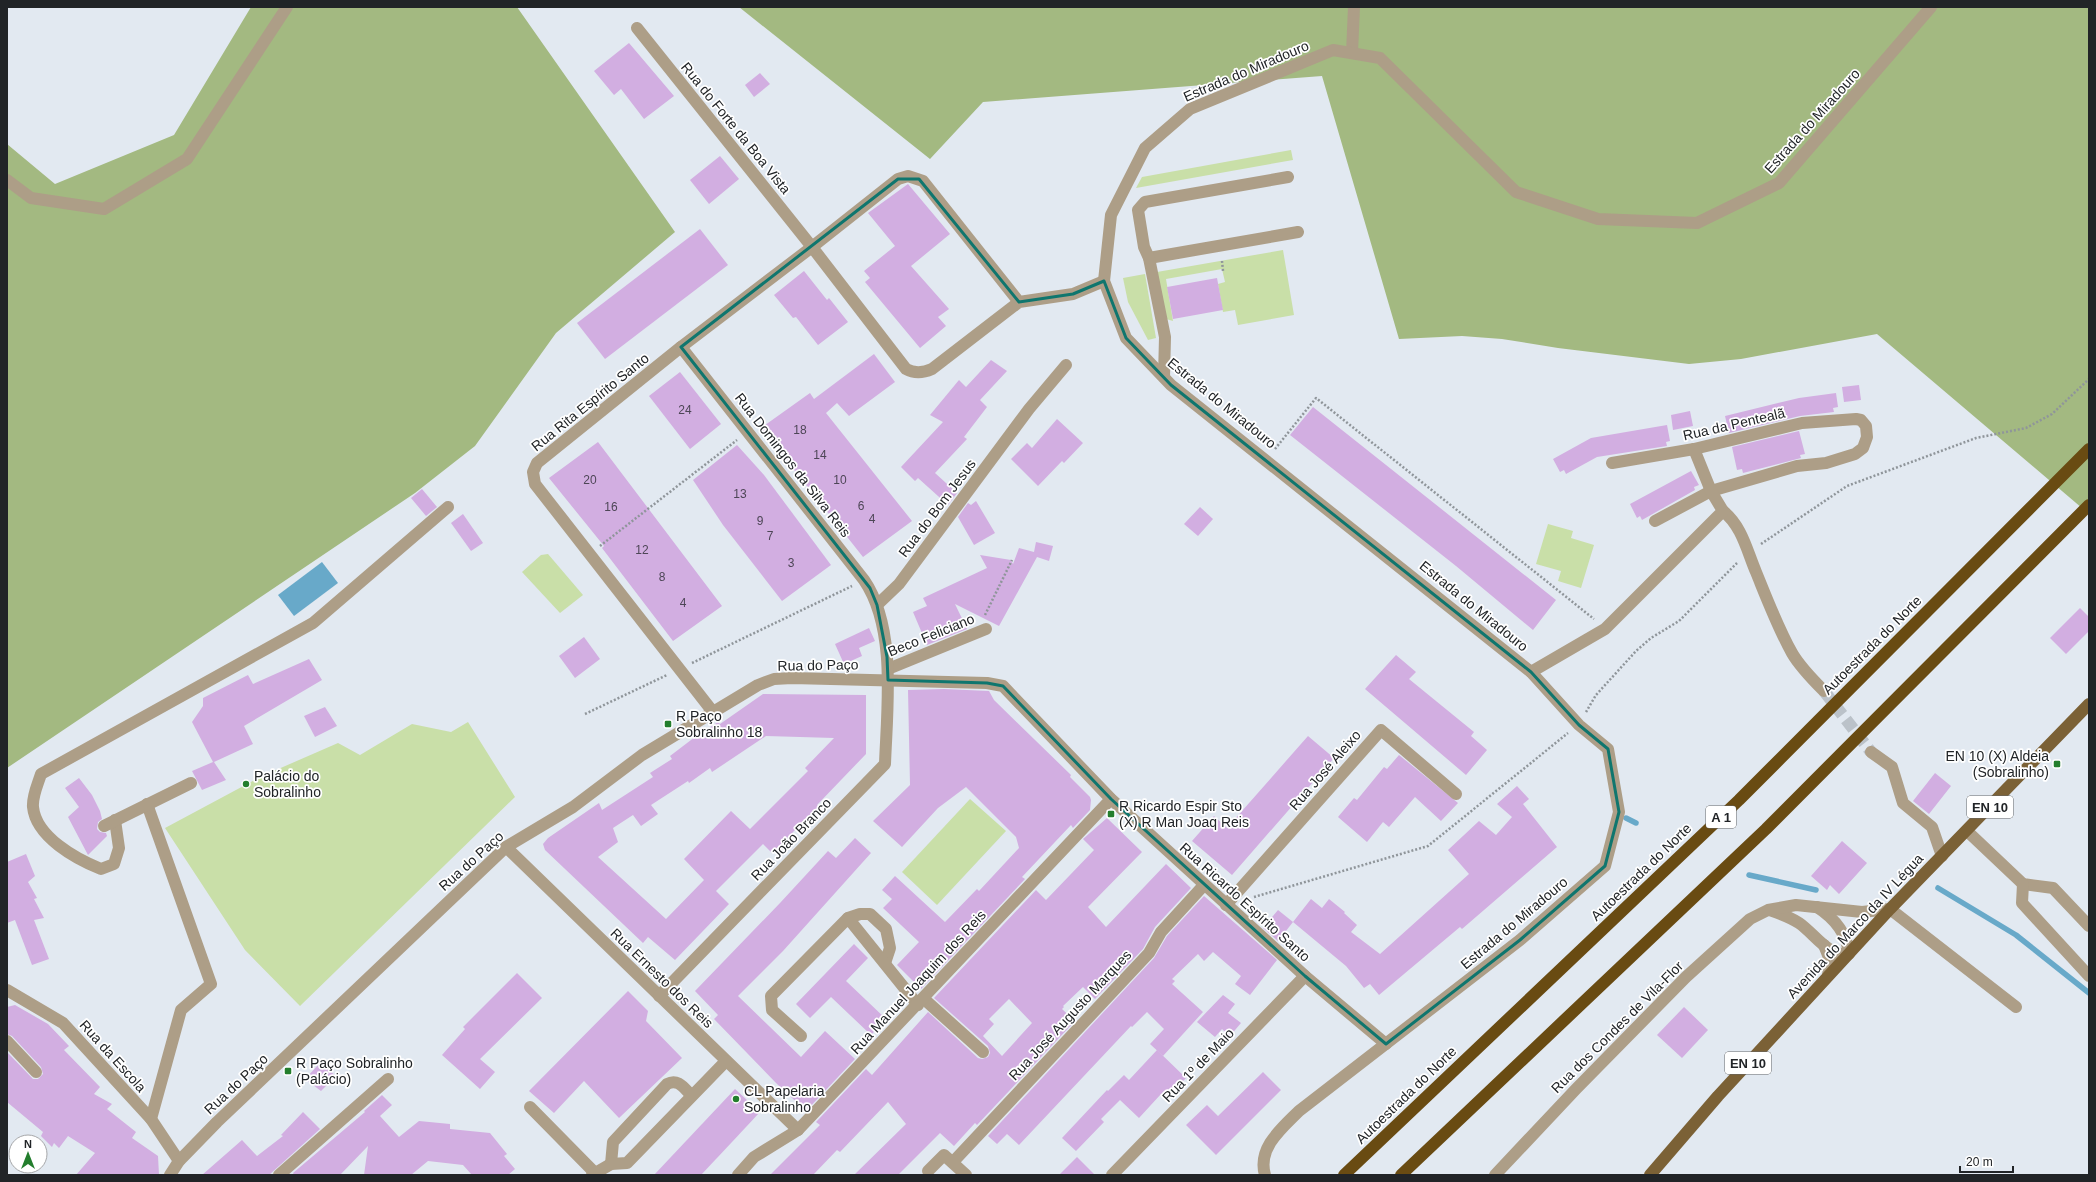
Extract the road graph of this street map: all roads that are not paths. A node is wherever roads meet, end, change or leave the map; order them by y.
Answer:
1 (287, 7) edge
2 (1354, 7) edge
3 (1931, 7) edge
4 (637, 28) dead end
5 (1352, 53) junction
6 (1288, 177) dead end
7 (7, 180) edge
8 (1298, 232) dead end
9 (812, 248) junction
10 (1149, 258) junction
11 (1104, 281) junction
12 (1019, 302) junction
13 (681, 347) junction
14 (1066, 365) dead end
15 (1164, 377) junction
16 (1694, 449) junction
17 (2089, 449) edge
18 (1612, 463) dead end
19 (1711, 491) junction
20 (2089, 505) edge
21 (448, 507) dead end
22 (1724, 511) junction
23 (1654, 521) dead end
24 (877, 605) junction
25 (986, 629) road end
26 (1531, 672) junction
27 (888, 674) junction
28 (1824, 690) tunnel mouth
29 (2089, 704) edge
30 (713, 712) junction
31 (1871, 752) tunnel mouth
32 (191, 783) dead end
33 (1456, 794) dead end
34 (1111, 799) junction
35 (147, 804) junction
36 (1967, 831) junction
37 (506, 847) junction
38 (1942, 856) junction
39 (2023, 884) junction
40 (1204, 885) junction
41 (1226, 905) junction
42 (1816, 907) junction
43 (1890, 909) junction
44 (1768, 910) junction
45 (848, 918) junction
46 (2089, 926) edge
47 (1824, 945) junction
48 (1849, 954) junction
49 (884, 963) junction
50 (1828, 975) junction
51 (1305, 976) junction
52 (2089, 976) edge
53 (7, 990) edge
54 (659, 996) junction
55 (921, 1002) junction
56 (2016, 1007) dead end
57 (801, 1036) dead end
58 (7, 1041) edge
59 (1386, 1044) junction
60 (983, 1052) dead end
61 (726, 1061) junction
62 (36, 1072) dead end
63 (388, 1079) dead end
64 (691, 1095) junction
65 (530, 1108) dead end
66 (151, 1120) junction
67 (798, 1130) junction
68 (179, 1161) junction
69 (953, 1162) junction
70 (611, 1164) junction
71 (928, 1172) dead end
72 (594, 1174) edge
73 (170, 1175) edge
74 (279, 1175) edge
75 (738, 1175) edge
76 (966, 1175) edge
77 (1112, 1175) edge
78 (1265, 1175) edge
79 (1344, 1175) edge
80 (1401, 1175) edge
81 (1495, 1175) edge
82 (1650, 1175) edge

1 - 7 street
2 - 5 street
3 - 5 street, Estrada do Miradouro
4 - 9 street, Rua do Forte da Boa Vista
5 - 11 street, Estrada do Miradouro
6 - 10 street
8 - 10 street
9 - 12 street, Rua Rita Espírito Santo
9 - 12 street, Rua do Forte da Boa Vista
9 - 13 street, Rua Rita Espírito Santo
10 - 15 street
11 - 12 street
11 - 15 street, Estrada do Miradouro
13 - 24 street, Rua Domingos da Silva Reis
13 - 30 street, Rua Rita Espírito Santo
14 - 24 street, Rua do Bom Jesus
15 - 26 street, Estrada do Miradouro
16 - 18 street, Rua da Pentealã
16 - 19 street
16 - 19 street, Rua da Pentealã
17 - 79 highway, Autoestrada do Norte / A 1
19 - 22 street
19 - 23 street
20 - 80 highway
21 - 35 street
22 - 26 street
22 - 28 street
24 - 27 street
25 - 27 street, Beco Feliciano
26 - 59 street, Estrada do Miradouro
27 - 30 street, Rua do Paço
27 - 34 street, Rua Ricardo Espírito Santo
27 - 54 street, Rua João Branco
29 - 36 main road, Avenida do Marco da IV Légua / EN 10
30 - 37 street, Rua do Paço
31 - 38 street
32 - 35 street
33 - 41 street, Rua José Aleixo
34 - 40 street, Rua Ricardo Espírito Santo
34 - 55 street, Rua Manuel Joaquim dos Reis
35 - 66 street
36 - 38 main road, Avenida do Marco da IV Légua / EN 10
36 - 39 street
37 - 54 street, Rua Ernesto dos Reis
37 - 68 street, Rua do Paço
38 - 43 main road, Avenida do Marco da IV Légua / EN 10
39 - 46 street
39 - 52 street
40 - 41 street, Rua Ricardo Espírito Santo
40 - 69 street, Rua José Augusto Marques
41 - 51 street, Rua Ricardo Espírito Santo
42 - 43 street, Rua dos Condes de Vila-Flor
42 - 44 street, Rua dos Condes de Vila-Flor
42 - 48 street, Rua dos Condes de Vila-Flor
43 - 48 main road, Avenida do Marco da IV Légua / EN 10
43 - 56 street
44 - 47 street
44 - 81 street, Rua dos Condes de Vila-Flor
45 - 49 street
45 - 49 street
45 - 57 street
47 - 48 street
47 - 50 street
48 - 50 main road, Avenida do Marco da IV Légua / EN 10
49 - 55 street
50 - 82 main road, Avenida do Marco da IV Légua / EN 10
51 - 59 street, Rua Ricardo Espírito Santo
51 - 77 street, Rua 1º de Maio
53 - 66 street, Rua da Escola
54 - 61 street, Rua Ernesto dos Reis
55 - 60 street
55 - 67 street, Rua Manuel Joaquim dos Reis
58 - 62 street
59 - 78 street
61 - 64 street
61 - 67 street, Rua Ernesto dos Reis
63 - 74 street
64 - 70 street
64 - 70 street
65 - 72 street
66 - 68 street, Rua da Escola
67 - 75 street, Rua Manuel Joaquim dos Reis
68 - 73 street, Rua do Paço
69 - 71 street
69 - 76 street
70 - 72 street

